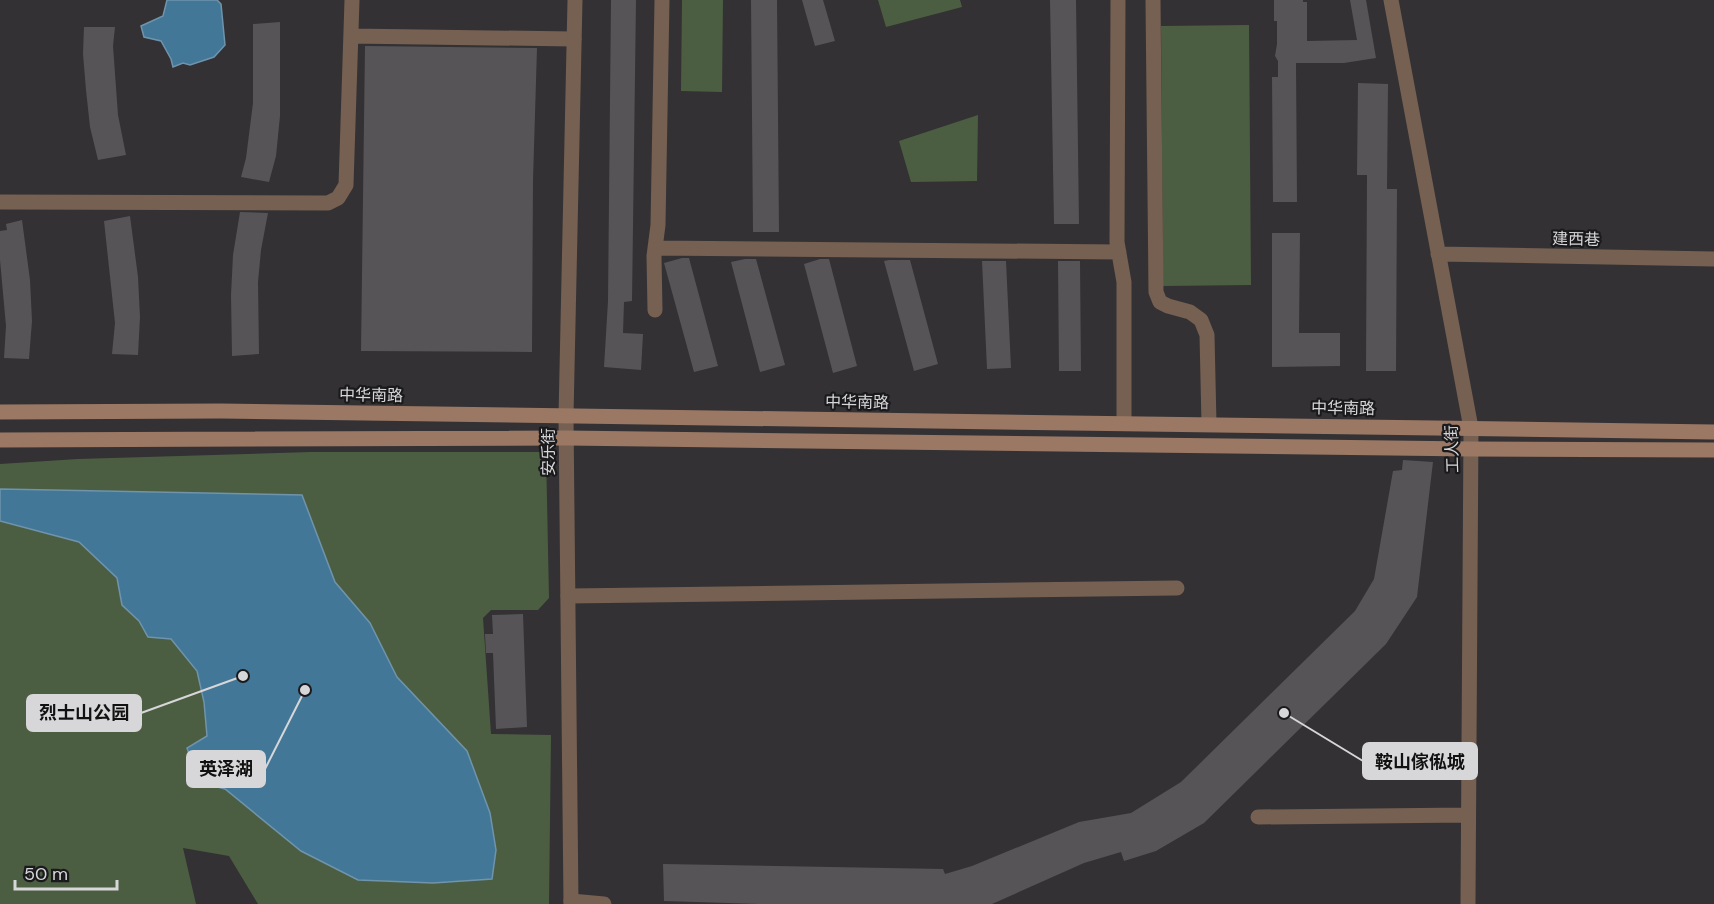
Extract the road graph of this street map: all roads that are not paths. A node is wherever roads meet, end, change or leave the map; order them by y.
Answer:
1 (352, 0) edge
2 (575, 0) edge
3 (662, 0) edge
4 (1118, 0) edge
5 (1153, 0) edge
6 (1391, 0) edge
7 (351, 36) junction
8 (574, 39) junction
9 (0, 202) edge
10 (655, 248) junction
11 (1119, 252) junction
12 (1438, 254) junction
13 (1714, 260) edge
14 (655, 310) dead end
15 (0, 412) edge
16 (566, 416) junction
17 (1124, 423) junction
18 (1209, 424) junction
19 (1471, 428) junction
20 (1714, 432) edge
21 (566, 438) junction
22 (0, 440) edge
23 (1471, 449) junction
24 (1714, 450) edge
25 (1177, 588) dead end
26 (568, 596) junction
27 (1468, 815) junction
28 (1258, 817) dead end
29 (571, 902) edge
30 (604, 904) edge
31 (1468, 904) edge

1 - 7 street
2 - 8 street, 安乐街
3 - 10 street
4 - 11 street
5 - 18 street
6 - 12 street, 工人街
7 - 8 street
7 - 9 street
8 - 16 street, 安乐街
10 - 11 street
10 - 14 street
11 - 17 street
12 - 13 street, 建西巷
12 - 19 street, 工人街
15 - 16 main road, 中华南路
16 - 17 main road, 中华南路
16 - 21 street, 安乐街
17 - 18 main road, 中华南路
18 - 19 main road, 中华南路
19 - 20 main road, 中华南路
19 - 23 street, 工人街
21 - 22 main road
21 - 23 main road
21 - 26 street, 安乐街
23 - 24 main road
23 - 27 street, 工人街
25 - 26 street
26 - 29 street, 安乐街
27 - 28 street
27 - 31 street, 工人街
29 - 30 street

